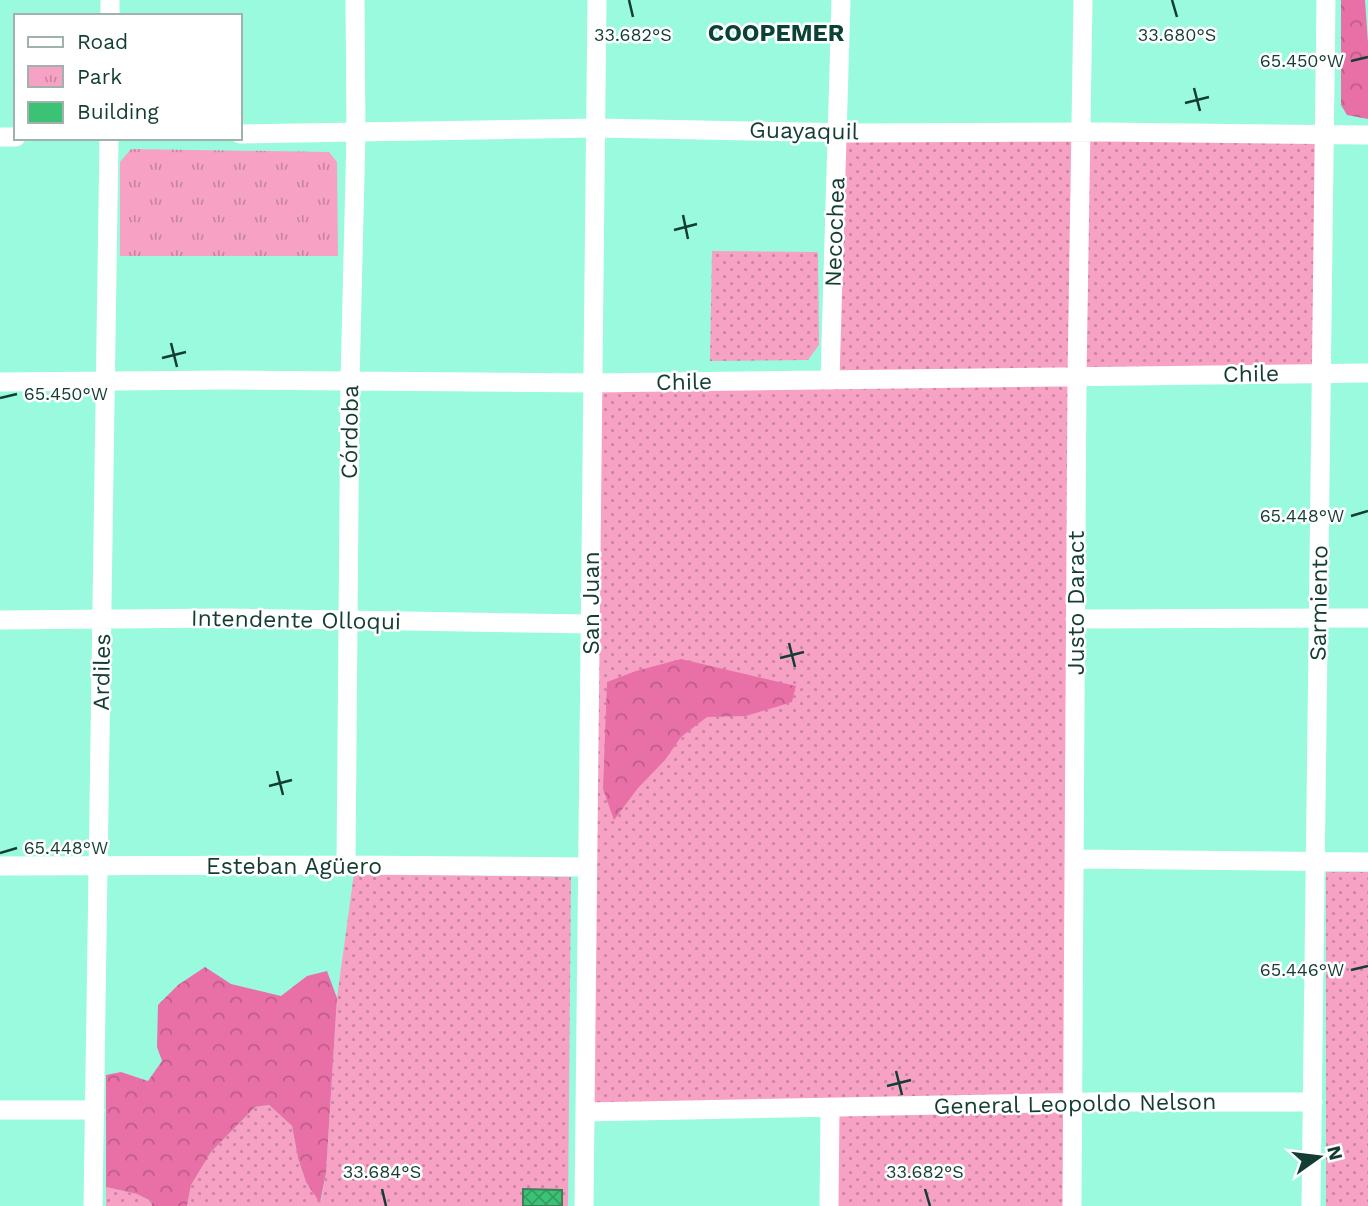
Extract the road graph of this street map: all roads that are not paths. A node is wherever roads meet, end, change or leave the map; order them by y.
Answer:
1 (355, 0) edge
2 (597, 0) edge
3 (841, 0) edge
4 (1083, 0) edge
5 (1326, 0) edge
6 (597, 128) junction
7 (838, 132) junction
8 (1082, 132) junction
9 (1325, 133) junction
10 (242, 134) edge
11 (356, 134) junction
12 (1368, 135) edge
13 (109, 140) edge
14 (1322, 373) junction
15 (1368, 373) edge
16 (1077, 376) junction
17 (831, 379) junction
18 (0, 382) edge
19 (106, 382) junction
20 (350, 382) junction
21 (592, 383) junction
22 (1319, 618) junction
23 (1368, 618) edge
24 (1075, 619) junction
25 (0, 620) edge
26 (103, 620) junction
27 (348, 620) junction
28 (591, 624) junction
29 (1074, 859) junction
30 (1316, 861) junction
31 (1368, 862) edge
32 (346, 865) junction
33 (0, 866) edge
34 (99, 866) junction
35 (587, 867) junction
36 (1313, 1102) junction
37 (1073, 1104) junction
38 (830, 1108) junction
39 (0, 1110) edge
40 (94, 1110) junction
41 (585, 1112) junction
42 (93, 1206) edge
43 (584, 1206) edge
44 (829, 1206) edge
45 (1072, 1206) edge
46 (1311, 1206) edge

1 - 11 street, Córdoba
2 - 6 street, San Juan
3 - 7 street, Necochea
4 - 8 street, Justo Daract
5 - 9 street, Sarmiento
6 - 7 street, Guayaquil
6 - 11 street, Guayaquil
6 - 21 street, San Juan
7 - 8 street, Guayaquil
7 - 17 street, Necochea
8 - 9 street, Guayaquil
8 - 16 street, Justo Daract
9 - 12 street, Guayaquil
9 - 14 street, Sarmiento
10 - 11 street, Guayaquil
11 - 20 street, Córdoba
13 - 19 street, Ardiles
14 - 15 street, Chile
14 - 16 street, Chile
14 - 22 street, Sarmiento
16 - 17 street, Chile
16 - 24 street, Justo Daract
17 - 21 street, Chile
18 - 19 street, Chile
19 - 20 street, Chile
19 - 26 street, Ardiles
20 - 21 street, Chile
20 - 27 street, Córdoba
21 - 28 street, San Juan
22 - 23 street
22 - 24 street
22 - 30 street, Sarmiento
24 - 29 street, Justo Daract
25 - 26 street, Intendente Olloqui
26 - 27 street, Intendente Olloqui
26 - 34 street, Ardiles
27 - 28 street, Intendente Olloqui
27 - 32 street, Córdoba
28 - 35 street, San Juan
29 - 30 street
29 - 37 street, Justo Daract
30 - 31 street
30 - 36 street, Sarmiento
32 - 34 street, Esteban Agüero
32 - 35 street, Esteban Agüero
33 - 34 street, Esteban Agüero
34 - 40 street, Ardiles
35 - 41 street, San Juan
36 - 37 street, General Leopoldo Nelson
36 - 46 street, Sarmiento
37 - 38 street, General Leopoldo Nelson
37 - 45 street, Justo Daract
38 - 41 street, General Leopoldo Nelson
38 - 44 street
39 - 40 street
40 - 42 street, Ardiles
41 - 43 street, San Juan

